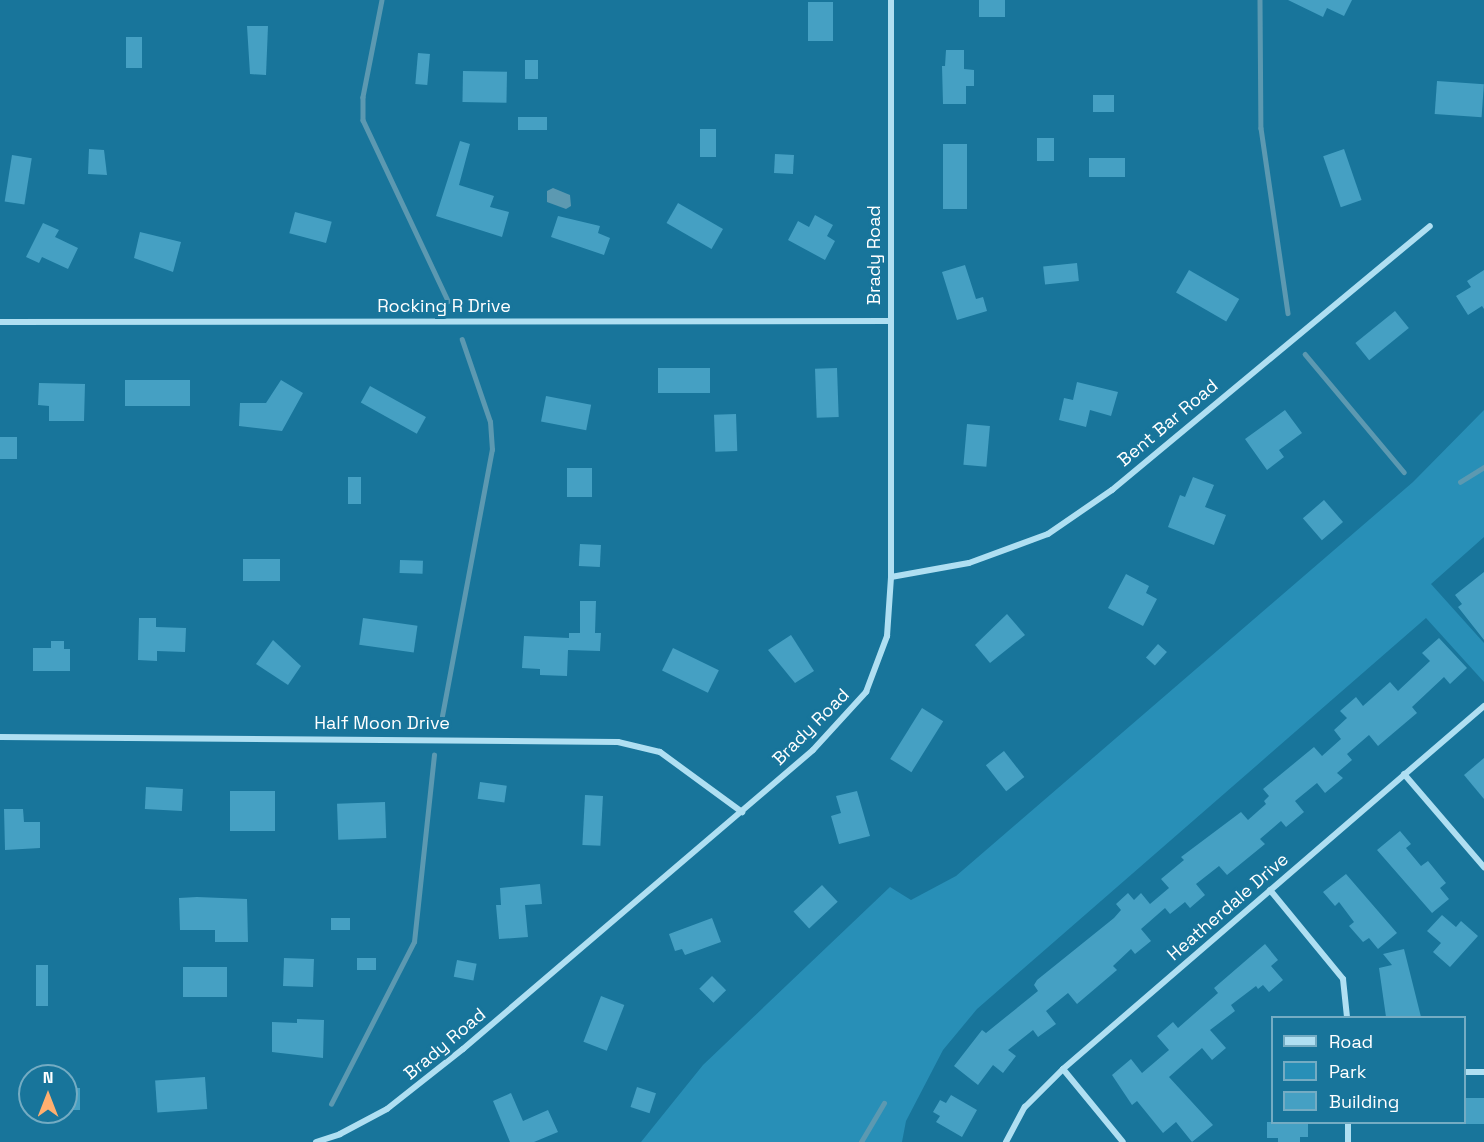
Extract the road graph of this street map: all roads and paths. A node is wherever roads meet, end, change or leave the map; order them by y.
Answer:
1 (891, 0) edge
2 (1430, 226) dead end
3 (889, 321) junction
4 (0, 322) edge
5 (891, 576) junction
6 (1484, 706) edge
7 (0, 737) edge
8 (1404, 774) junction
9 (742, 812) junction
10 (1484, 867) edge
11 (1270, 890) junction
12 (1347, 1016) edge
13 (1063, 1069) junction
14 (1466, 1072) edge
15 (1484, 1072) edge
16 (1348, 1124) edge
17 (316, 1142) edge
18 (1006, 1142) edge
19 (1123, 1142) edge
20 (1348, 1142) edge

1 - 3 street, Brady Road
2 - 5 street, Bent Bar Road
3 - 4 street, Rocking R Drive
3 - 5 street, Brady Road
5 - 9 street, Brady Road
6 - 8 street, Heatherdale Drive
7 - 9 street, Half Moon Drive
8 - 10 street
8 - 11 street, Heatherdale Drive
9 - 17 street, Brady Road
11 - 12 street
11 - 13 street, Heatherdale Drive
13 - 18 street, Heatherdale Drive
13 - 19 street
14 - 15 street
16 - 20 street

